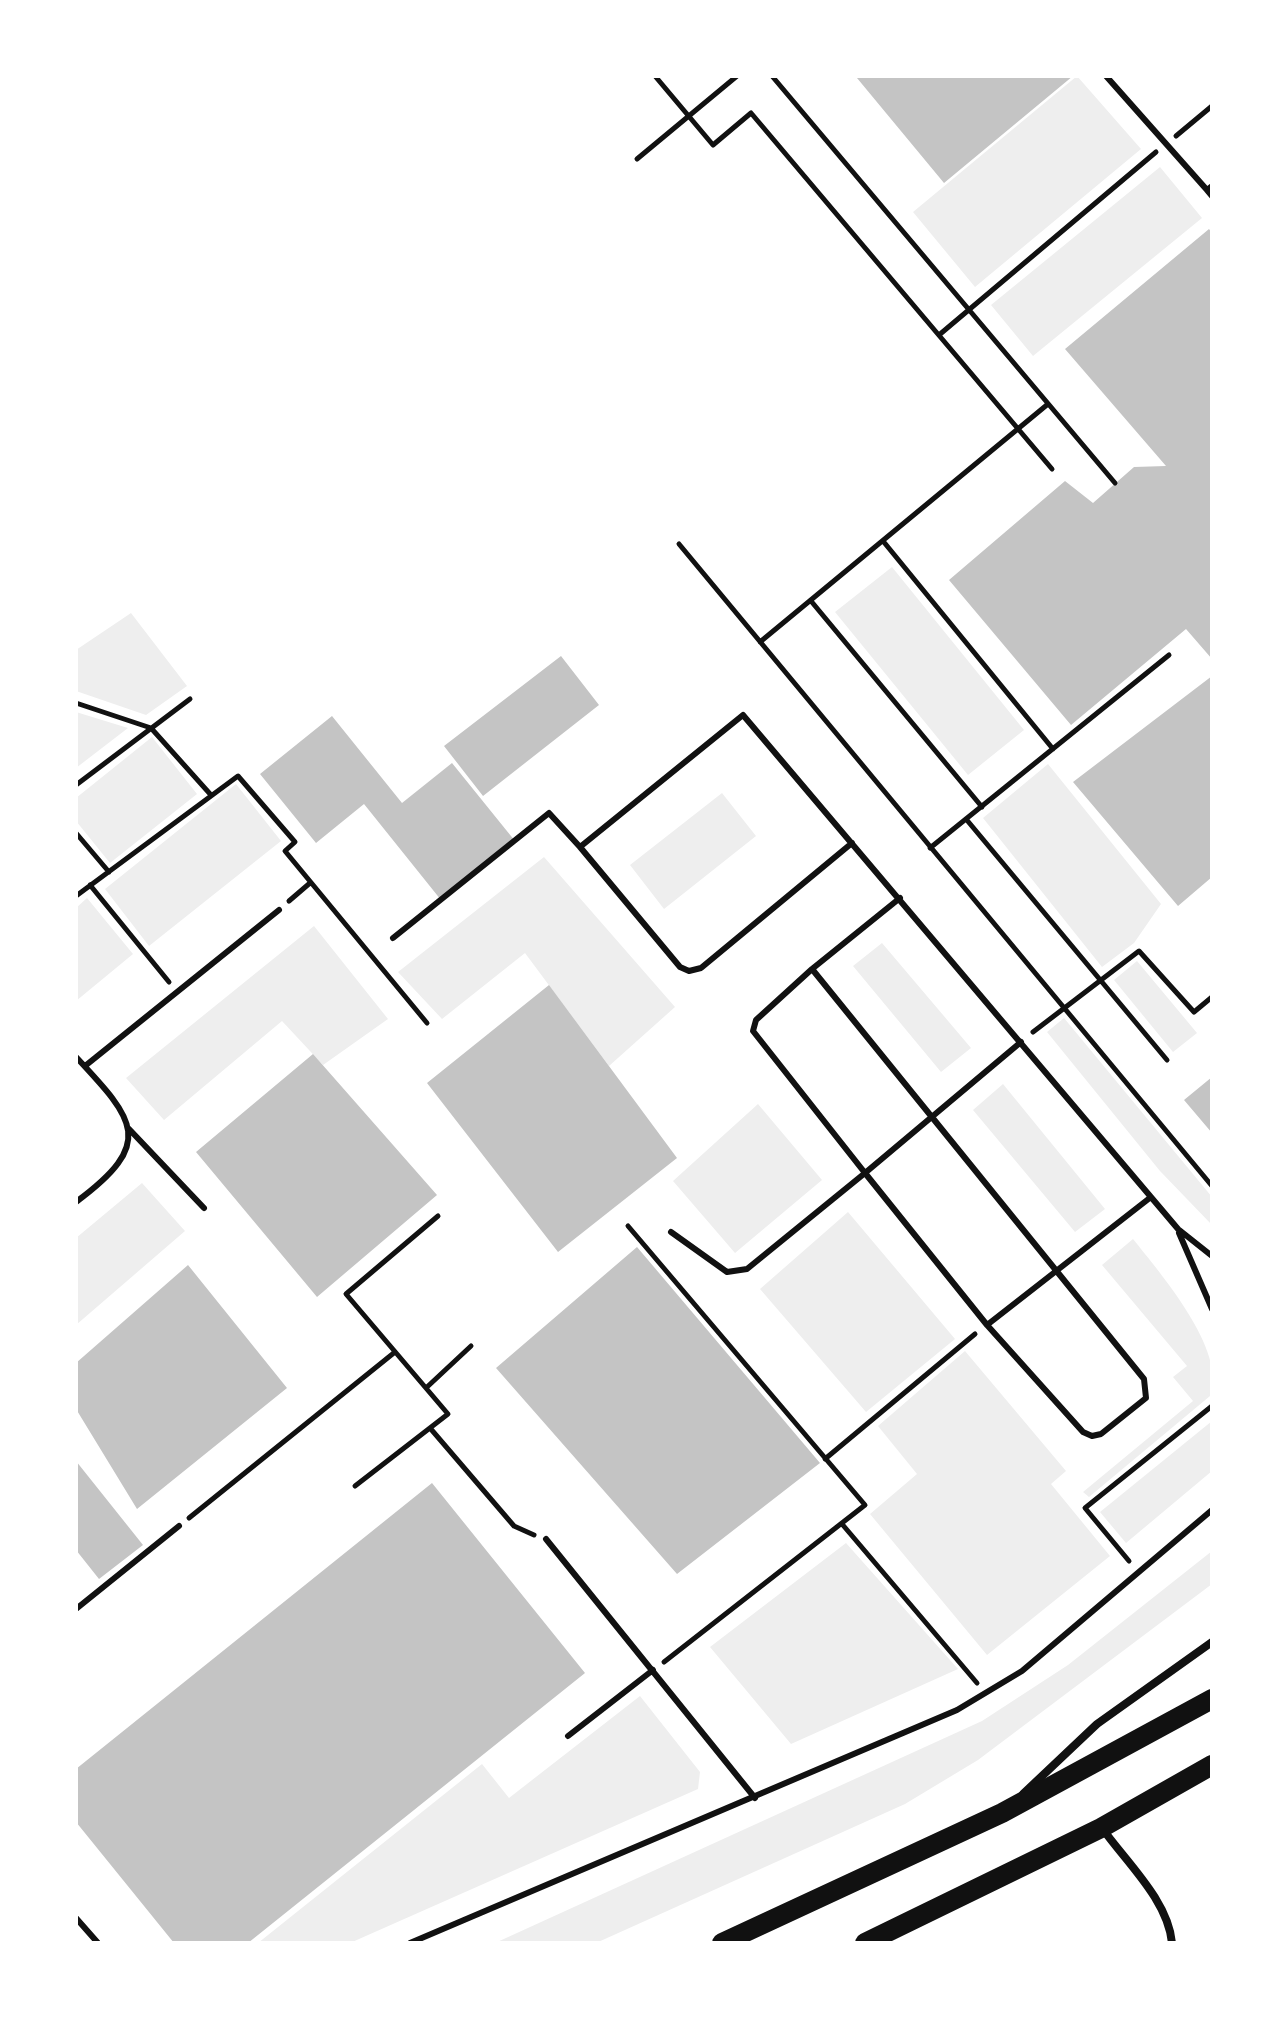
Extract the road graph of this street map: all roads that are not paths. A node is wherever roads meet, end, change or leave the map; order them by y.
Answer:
1 (1106, 76) edge
2 (1210, 191) edge
3 (852, 843) junction
4 (580, 847) junction
5 (900, 898) junction
6 (279, 910) road end
7 (393, 938) dead end
8 (812, 969) junction
9 (1021, 1042) junction
10 (76, 1057) edge
11 (85, 1066) junction
12 (933, 1116) junction
13 (129, 1129) junction
14 (865, 1173) junction
15 (1151, 1197) junction
16 (76, 1202) edge
17 (204, 1208) dead end
18 (1178, 1229) junction
19 (671, 1232) dead end
20 (1212, 1256) edge
21 (1058, 1271) junction
22 (1212, 1309) edge
23 (987, 1325) junction
24 (1212, 1510) edge
25 (179, 1526) road end
26 (546, 1539) road end
27 (76, 1609) edge
28 (1212, 1642) edge
29 (653, 1670) junction
30 (1212, 1699) edge
31 (568, 1736) dead end
32 (1212, 1765) edge
33 (755, 1798) junction
34 (1002, 1813) junction
35 (1101, 1828) junction
36 (76, 1918) edge
37 (98, 1943) edge
38 (410, 1943) edge
39 (722, 1943) edge
40 (865, 1943) edge
41 (1172, 1943) edge

1 - 2 lane
3 - 4 lane
3 - 4 lane
3 - 5 lane
4 - 7 lane
5 - 8 lane
5 - 9 lane
6 - 11 lane
8 - 12 lane
8 - 14 lane
9 - 12 lane
9 - 15 lane
10 - 11 lane
11 - 13 lane
12 - 14 lane
12 - 21 lane
13 - 16 lane
13 - 17 lane
14 - 19 lane
14 - 23 lane
15 - 18 lane
15 - 21 lane
18 - 20 lane
18 - 22 lane
21 - 23 lane
21 - 23 lane
24 - 33 lane
25 - 27 lane
26 - 29 lane
28 - 34 street
29 - 31 lane
29 - 33 lane
30 - 34 main road
32 - 35 main road
33 - 38 lane
34 - 39 main road
35 - 40 main road
35 - 41 street
36 - 37 lane

